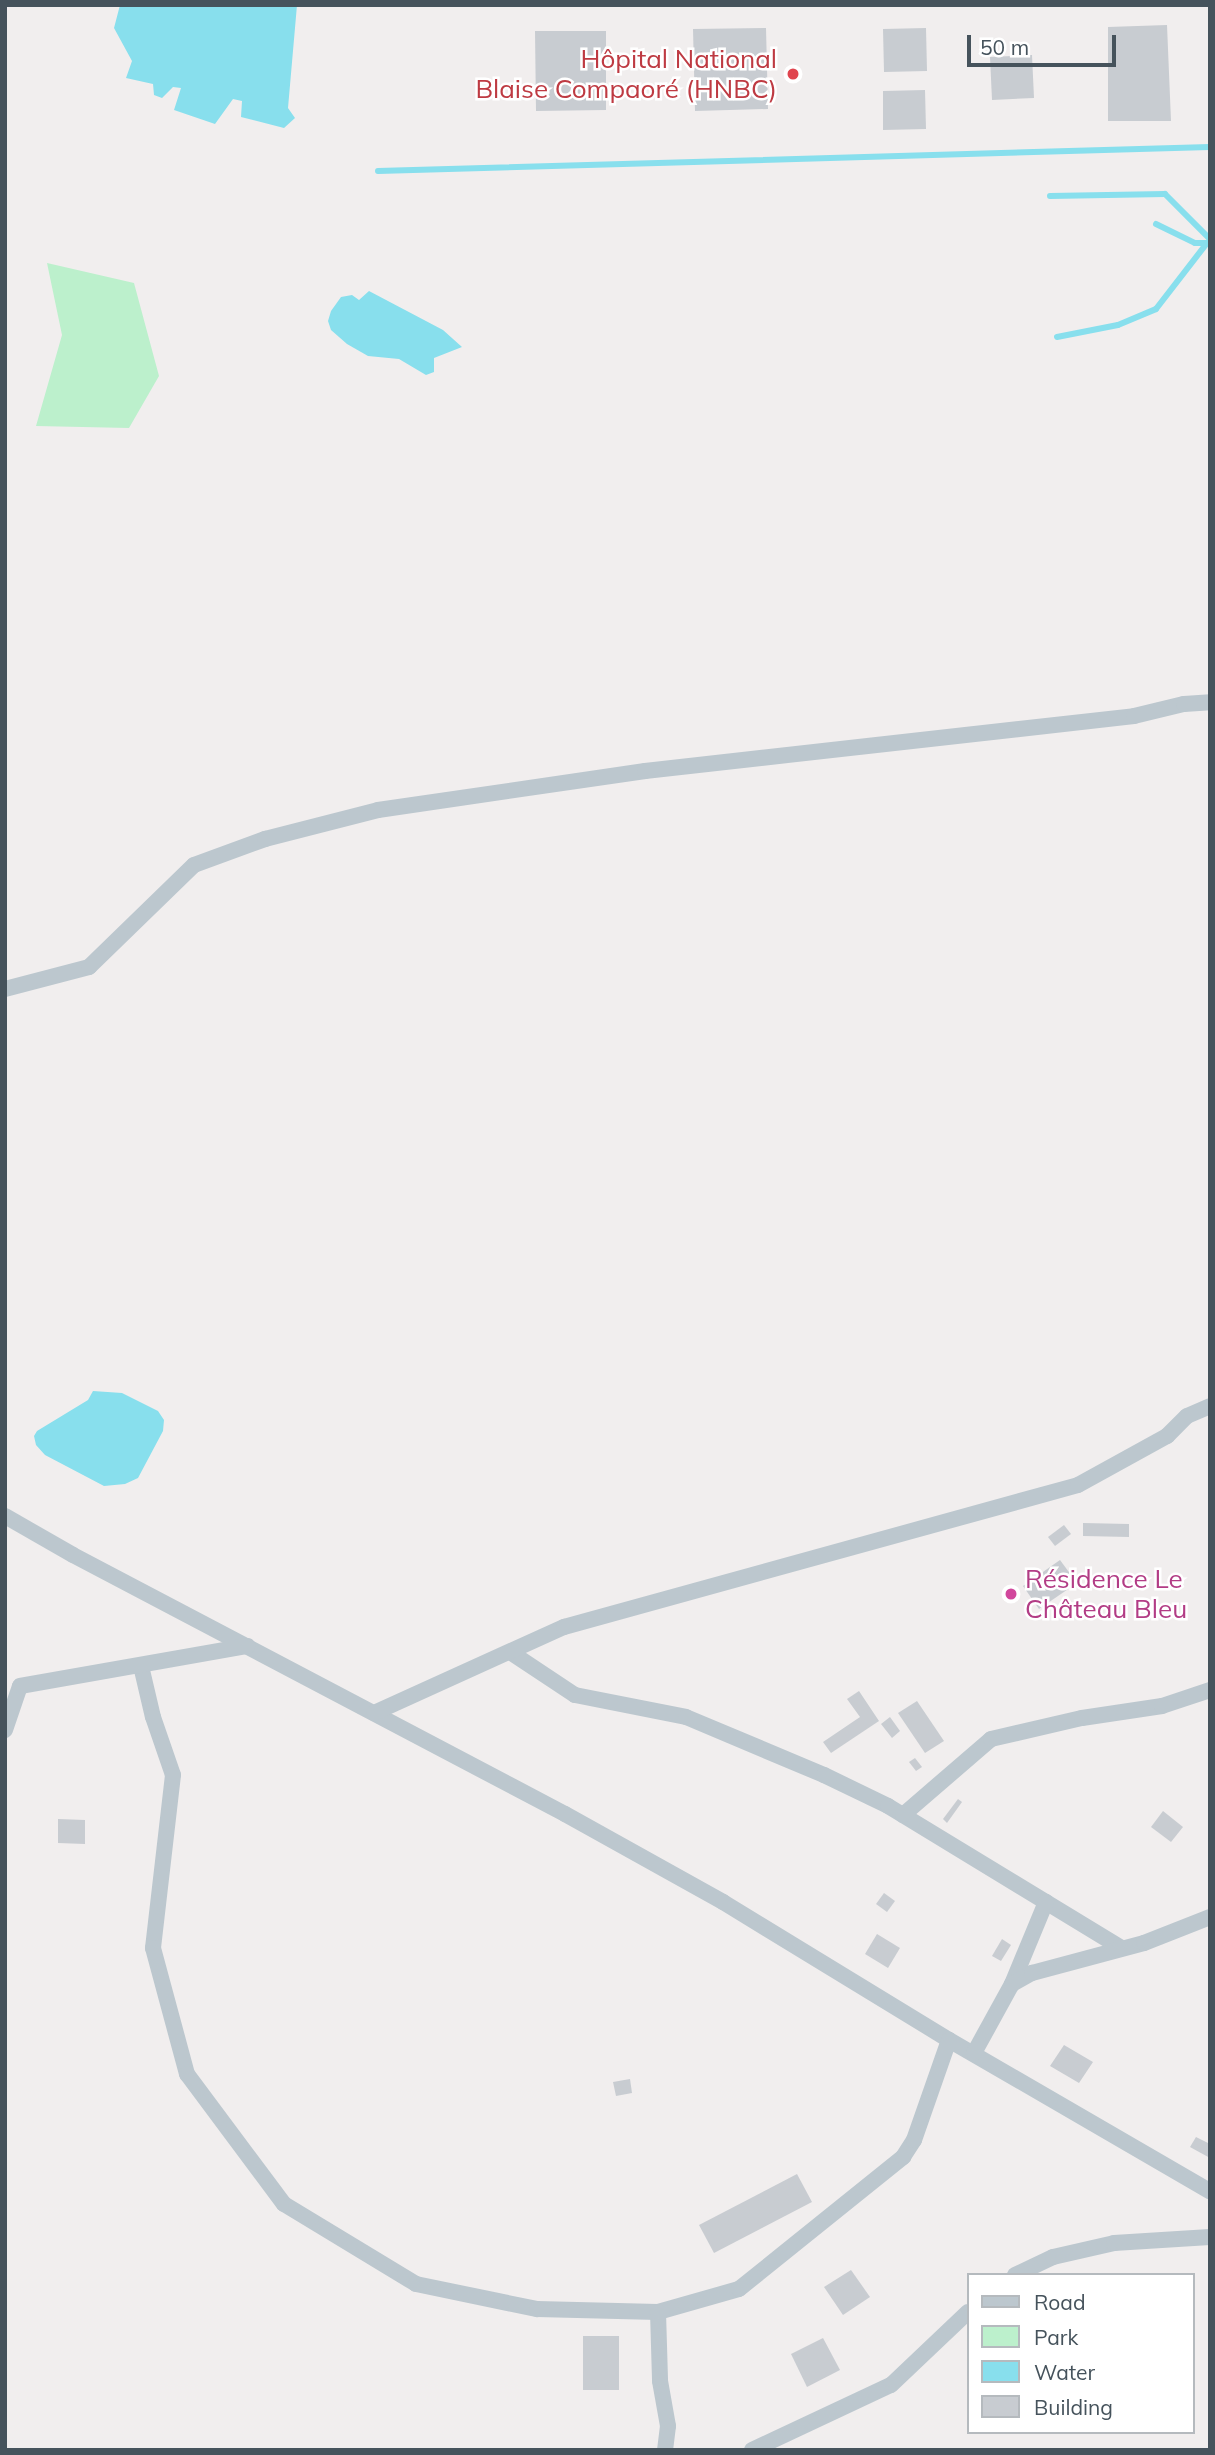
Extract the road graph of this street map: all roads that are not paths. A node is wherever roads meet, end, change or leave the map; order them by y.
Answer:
1 (1210, 702) edge
2 (5, 989) edge
3 (1210, 1395) edge
4 (1210, 1406) edge
5 (1187, 1416) junction
6 (5, 1516) edge
7 (248, 1646) junction
8 (510, 1652) junction
9 (141, 1666) junction
10 (1210, 1690) edge
11 (374, 1713) junction
12 (5, 1730) edge
13 (903, 1815) junction
14 (1046, 1902) junction
15 (1210, 1917) edge
16 (1120, 1947) junction
17 (1012, 1984) junction
18 (949, 2040) junction
19 (974, 2053) junction
20 (1210, 2191) edge
21 (1210, 2237) edge
22 (1019, 2273) edge
23 (658, 2312) junction
24 (967, 2313) edge
25 (666, 2450) edge
26 (752, 2450) edge

1 - 2 street
3 - 5 street
4 - 5 street
5 - 8 street
6 - 7 street
7 - 9 street
7 - 11 street
8 - 11 street
8 - 13 street
9 - 12 street
9 - 23 street
10 - 13 street
11 - 18 street
13 - 14 street
14 - 16 street
14 - 17 street
15 - 16 street
16 - 17 street
17 - 19 street
18 - 19 street
18 - 23 street
19 - 20 street
21 - 22 street
23 - 25 street
24 - 26 street

